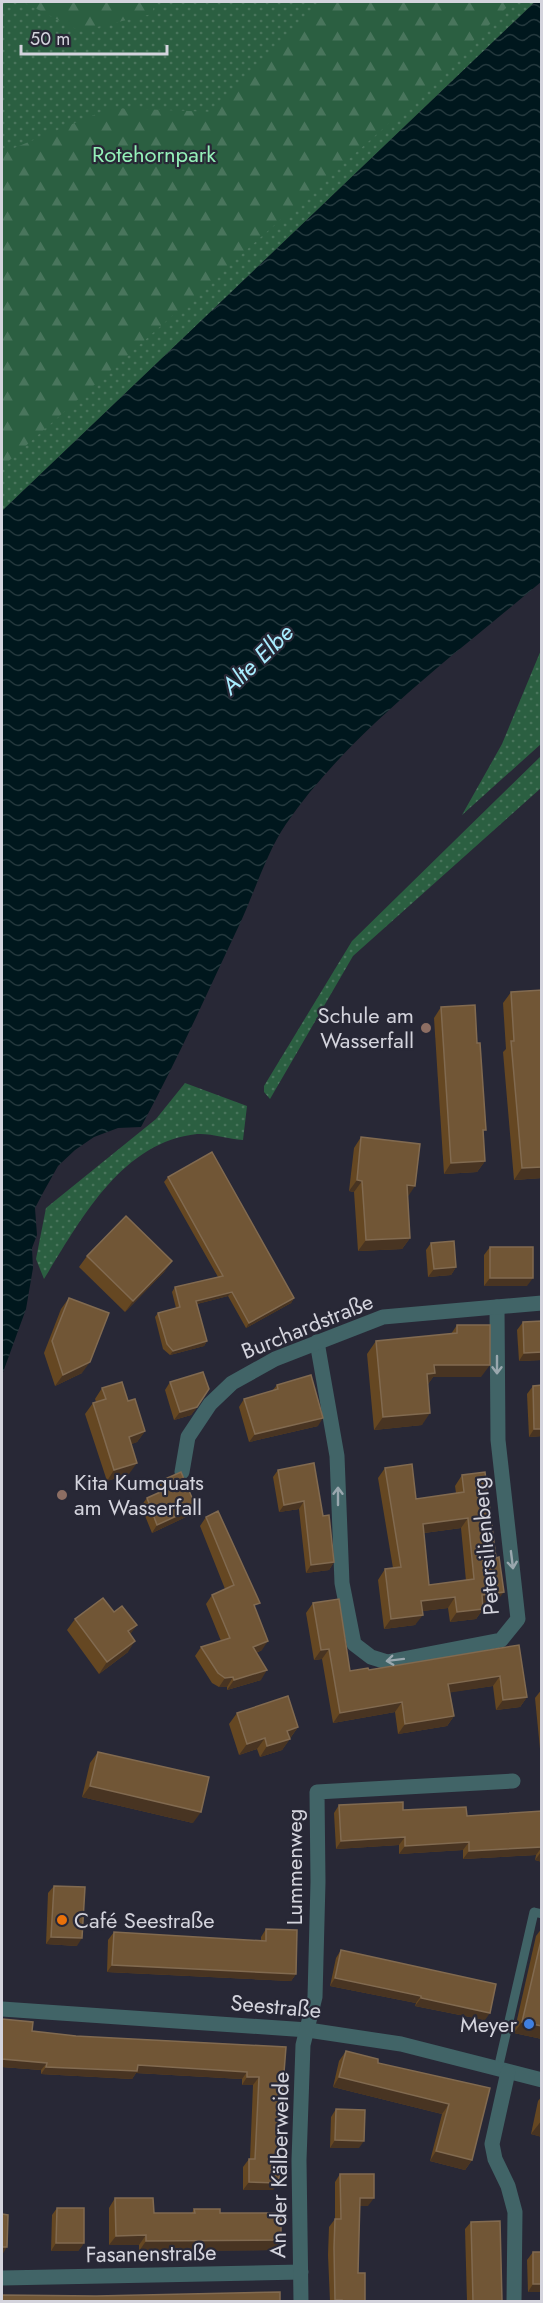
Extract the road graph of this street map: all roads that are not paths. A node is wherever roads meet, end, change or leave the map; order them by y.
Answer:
1 (542, 1303) edge
2 (497, 1307) junction
3 (317, 1342) junction
4 (182, 1472) edge
5 (513, 1780) dead end
6 (542, 1914) edge
7 (2, 2009) edge
8 (308, 2030) junction
9 (503, 2071) junction
10 (542, 2080) edge
11 (301, 2272) junction
12 (2, 2278) edge
13 (301, 2301) edge
14 (514, 2301) edge

1 - 2 street, Burchardstraße
2 - 3 street, Burchardstraße
2 -> 3 street, Petersilienberg
3 - 4 street, Burchardstraße
5 - 8 street, Lummenweg
6 - 9 lane
7 - 8 street, Seestraße
8 - 9 street, Seestraße
8 - 11 street, An der Kälberweide
9 - 10 street, Seestraße
9 - 14 street
11 - 12 street, Fasanenstraße
11 - 13 street, An der Kälberweide

